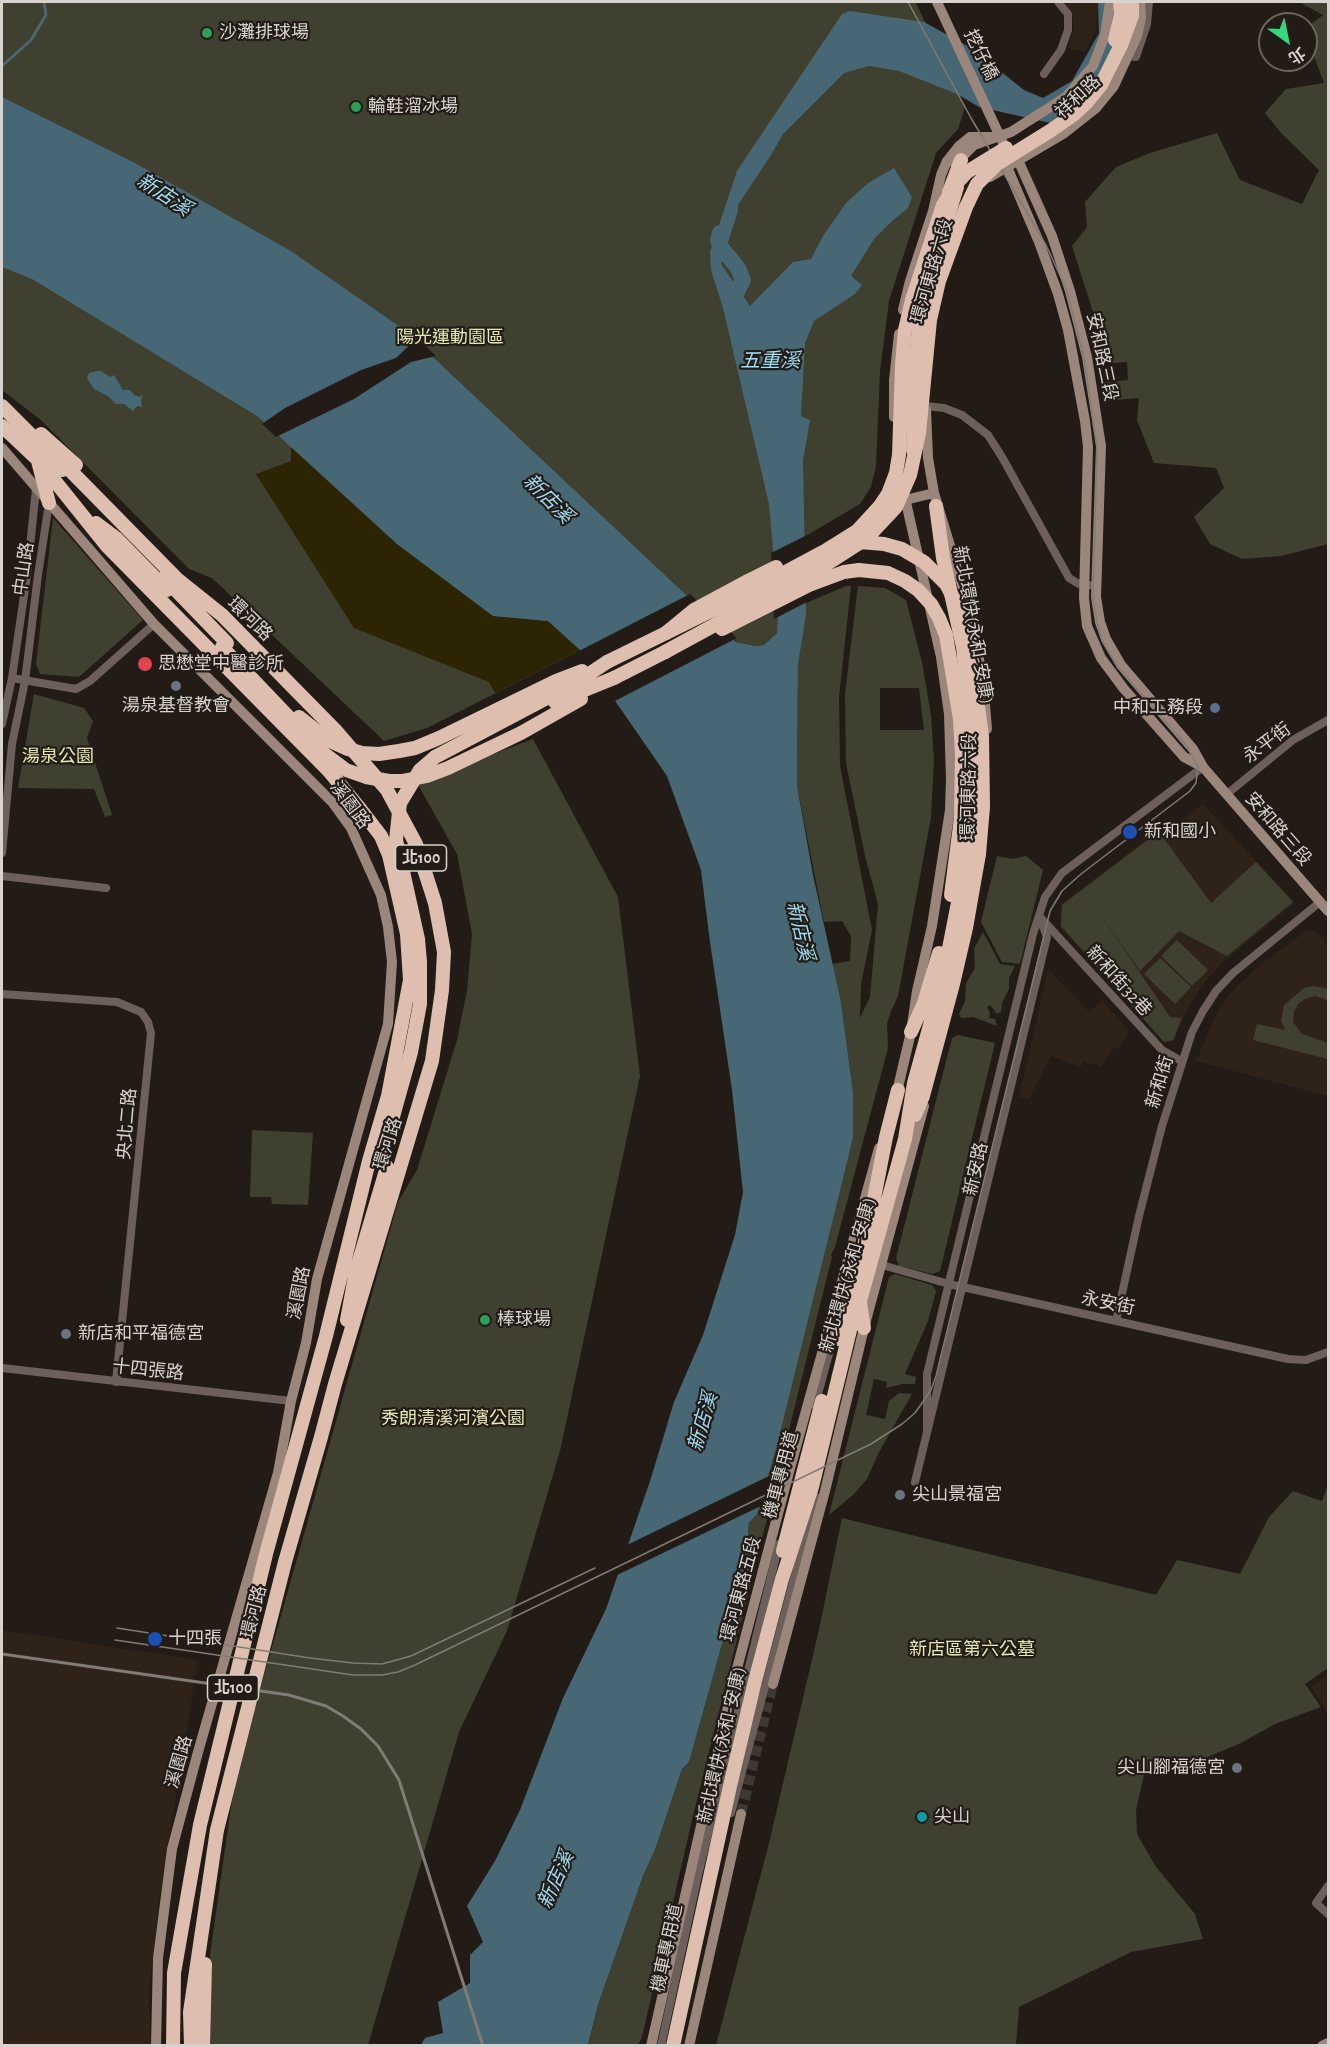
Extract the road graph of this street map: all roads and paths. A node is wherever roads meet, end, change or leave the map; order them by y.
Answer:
1 (937, 2) edge
2 (1058, 2) edge
3 (1110, 2) edge
4 (1120, 2) edge
5 (1131, 2) edge
6 (1140, 2) edge
7 (1149, 2) edge
8 (1121, 47) junction
9 (1044, 74) dead end
10 (1027, 123) junction
11 (994, 124) joint
12 (1000, 137) junction
13 (1041, 147) junction
14 (1006, 151) junction
15 (961, 160) junction
16 (1018, 160) junction
17 (1007, 166) junction
18 (1038, 206) junction
19 (933, 210) junction
20 (1026, 211) junction
21 (941, 230) junction
22 (2, 404) edge
23 (926, 406) junction
24 (2, 426) edge
25 (29, 434) junction
26 (2, 448) edge
27 (906, 455) junction
28 (38, 460) junction
29 (46, 476) junction
30 (905, 500) junction
31 (935, 500) junction
32 (49, 503) junction
33 (80, 511) junction
34 (1084, 586) junction
35 (1096, 586) junction
36 (222, 615) junction
37 (154, 624) junction
38 (666, 633) junction
39 (225, 645) junction
40 (665, 652) junction
41 (607, 662) junction
42 (12, 678) junction
43 (615, 678) junction
44 (25, 681) junction
45 (1329, 720) edge
46 (2, 724) edge
47 (6, 763) edge
48 (1203, 767) junction
49 (1227, 794) junction
50 (2, 853) edge
51 (2, 876) edge
52 (106, 888) dead end
53 (1320, 902) junction
54 (1329, 911) edge
55 (1039, 916) junction
56 (2, 994) edge
57 (911, 1032) junction
58 (1181, 1061) junction
59 (897, 1090) junction
60 (905, 1140) junction
61 (384, 1165) junction
62 (882, 1265) junction
63 (949, 1284) junction
64 (963, 1287) junction
65 (860, 1301) junction
66 (1116, 1321) junction
67 (864, 1328) junction
68 (326, 1336) junction
69 (1329, 1352) edge
70 (2, 1368) edge
71 (851, 1378) junction
72 (116, 1382) junction
73 (335, 1384) junction
74 (812, 1388) joint
75 (291, 1401) junction
76 (927, 1429) junction
77 (915, 1482) dead end
78 (773, 1684) tunnel mouth
79 (741, 1814) tunnel mouth
80 (1329, 1886) edge
81 (208, 1893) junction
82 (1329, 1914) edge
83 (1329, 2043) edge
84 (156, 2046) edge
85 (173, 2046) edge
86 (191, 2046) edge
87 (203, 2046) edge
88 (651, 2046) edge
89 (661, 2046) edge
90 (667, 2046) edge
91 (673, 2046) edge
92 (679, 2046) edge
93 (689, 2046) edge
94 (1322, 2046) edge

1 - 11 main road, 挖仔橋
2 - 9 street
3 - 10 main road, 祥和路
4 - 8 highway
5 - 8 highway
6 - 8 main road, 祥和路
7 - 8 street
8 - 13 main road, 祥和路
8 - 27 highway, bridge
8 - 27 highway, bridge
10 - 12 main road, 祥和路
10 - 13 main road
11 - 12 main road, 安和路三段
12 - 14 main road, 安和路三段
12 - 15 main road, 環河東路六段
12 - 19 main road, 環河東路六段
13 - 16 main road, 祥和路
14 - 16 main road, 安和路三段
14 - 17 main road, 安和路三段
14 - 21 highway
15 - 19 main road, 環河東路六段
15 - 21 highway
16 - 17 main road, 環河東路六段
16 - 18 main road, 安和路三段
17 - 20 main road, 安和路三段
17 - 23 main road, 環河東路六段
18 - 20 main road
18 - 35 main road, 安和路三段
19 - 30 main road, 環河東路六段
20 - 34 main road, 安和路三段
21 - 27 highway
22 - 25 highway, 環河路 / 北100
22 - 36 highway
23 - 31 main road, 環河東路六段
23 - 34 street
24 - 28 highway, 環河路 / 北100
25 - 28 highway
25 - 29 highway, 環河路 / 北100
26 - 29 main road
27 - 38 highway, bridge
27 - 40 highway, bridge
28 - 29 highway, 環河路 / 北100
29 - 32 highway
29 - 33 highway, 環河路 / 北100
29 - 36 highway, 環河路 / 北100
29 - 39 highway
29 - 42 street, 中山路
30 - 31 main road
30 - 57 main road, 環河東路六段
31 - 60 highway, 新北環快(永和-安康)
31 - 62 main road, 環河東路六段
32 - 37 main road, 溪園路
32 - 44 street, 中山路
33 - 39 highway
33 - 68 highway, 環河路 / 北100
34 - 35 street
34 - 48 main road, 安和路三段
35 - 48 main road, 安和路三段
36 - 73 highway, 環河路 / 北100
37 - 44 street
37 - 75 main road, 溪園路
38 - 41 highway
38 - 60 highway, bridge
39 - 41 highway, bridge
39 - 43 highway, bridge
40 - 43 highway
40 - 57 highway, bridge
41 - 61 highway, bridge
42 - 44 street
42 - 46 street, 中山路
43 - 61 highway, bridge
44 - 47 street, 中山路
45 - 49 street, 永平街
47 - 50 street, 中山路
48 - 49 main road, 安和路三段
48 - 55 street, 新安路
49 - 53 main road, 安和路三段
51 - 52 street
53 - 54 main road, 安和路三段
53 - 58 street, 新和街
55 - 58 street, 新和街32巷
55 - 63 street, 新安路
55 - 64 street, 新安路
56 - 72 street, 央北二路
57 - 59 main road, 環河東路六段
58 - 66 street, 新和街
59 - 74 main road, 環河東路六段
59 - 89 street, 機車專用道
59 - 90 highway, 新北環快(永和-安康)
60 - 65 highway, 新北環快(永和-安康)
61 - 68 highway
61 - 73 highway
62 - 63 street, 永安街
62 - 67 main road, 環河東路六段
63 - 64 street, 永安街
63 - 76 street, 新安路
64 - 66 street, 永安街
64 - 76 street, 新安路
65 - 67 highway
65 - 91 highway, 新北環快(永和-安康)
66 - 69 street, 永安街
67 - 71 main road
68 - 85 highway, 環河路 / 北100
70 - 72 street, 十四張路
71 - 78 main road
71 - 92 street, 機車專用道
72 - 75 street, 十四張路
73 - 81 highway, 環河路 / 北100
74 - 88 main road, 環河東路五段
75 - 84 main road, 溪園路
76 - 77 street, 新安路
79 - 93 main road
80 - 82 street
81 - 86 highway, 環河路 / 北100
81 - 87 highway
83 - 94 main road

